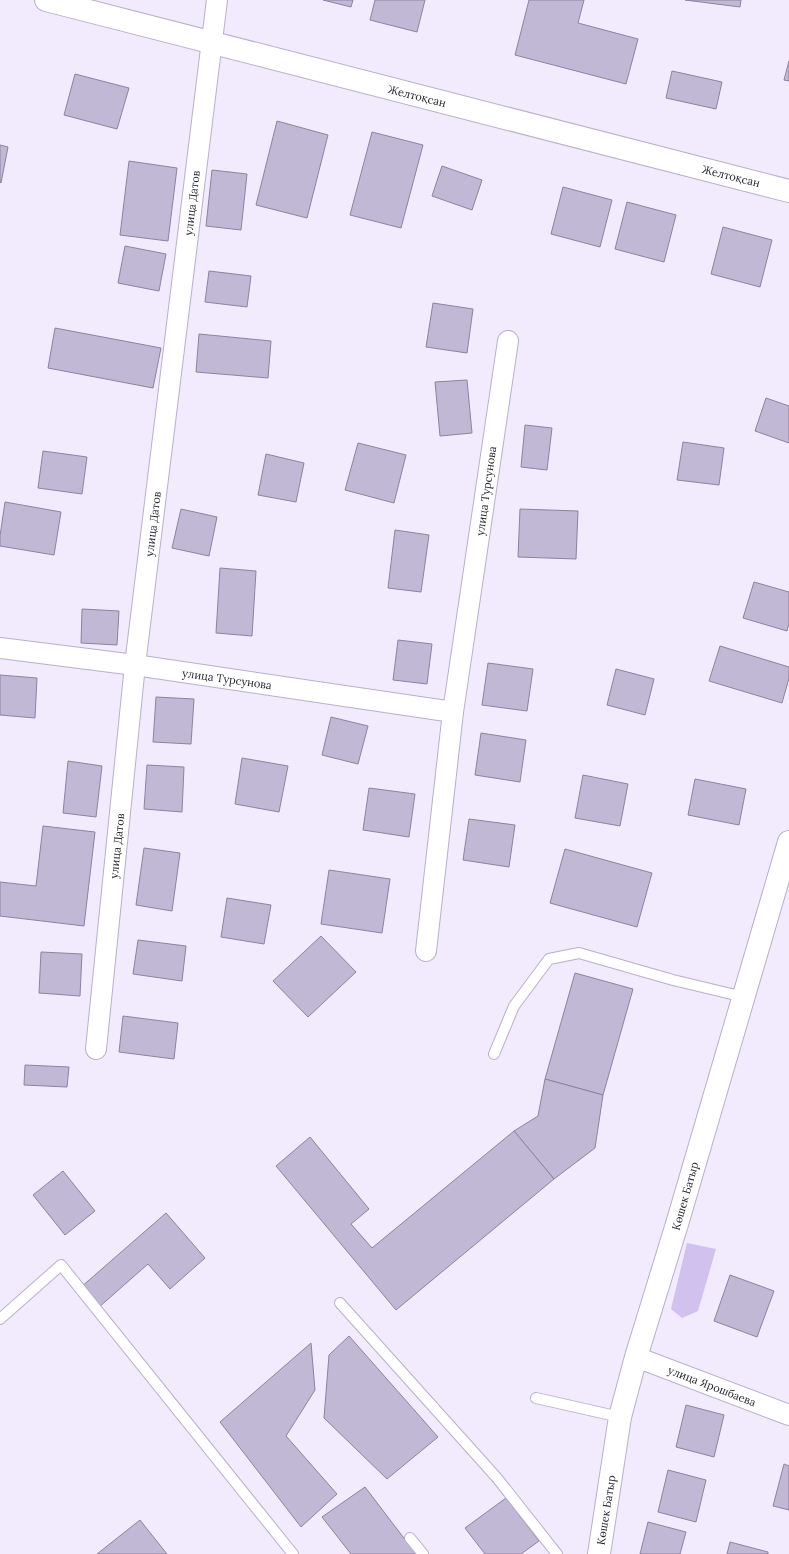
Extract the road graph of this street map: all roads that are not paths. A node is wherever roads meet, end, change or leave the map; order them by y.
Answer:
1 (46, 0) edge
2 (217, 0) edge
3 (212, 43) junction
4 (789, 191) edge
5 (508, 341) dead end
6 (0, 648) edge
7 (135, 665) junction
8 (453, 712) junction
9 (789, 842) edge
10 (426, 951) dead end
11 (744, 997) junction
12 (96, 1049) dead end
13 (494, 1054) dead end
14 (340, 1303) dead end
15 (0, 1319) edge
16 (636, 1357) junction
17 (536, 1398) dead end
18 (789, 1415) edge
19 (620, 1417) junction
20 (410, 1538) dead end
21 (293, 1554) edge
22 (422, 1554) edge
23 (557, 1554) edge
24 (599, 1554) edge

1 - 3 street, Желтоқсан
2 - 3 street, улица Датов
3 - 4 street, Желтоқсан
3 - 7 street, улица Датов
5 - 8 street, улица Турсунова
6 - 7 street, улица Турсунова
7 - 8 street, улица Турсунова
7 - 12 street, улица Датов
8 - 10 street, улица Турсунова
9 - 11 street, Көшек Батыр
11 - 13 lane
11 - 16 street, Көшек Батыр
14 - 23 lane
15 - 21 lane
16 - 18 street, улица Ярошбаева
16 - 19 street, Көшек Батыр
17 - 19 lane
19 - 24 street, Көшек Батыр
20 - 22 lane

